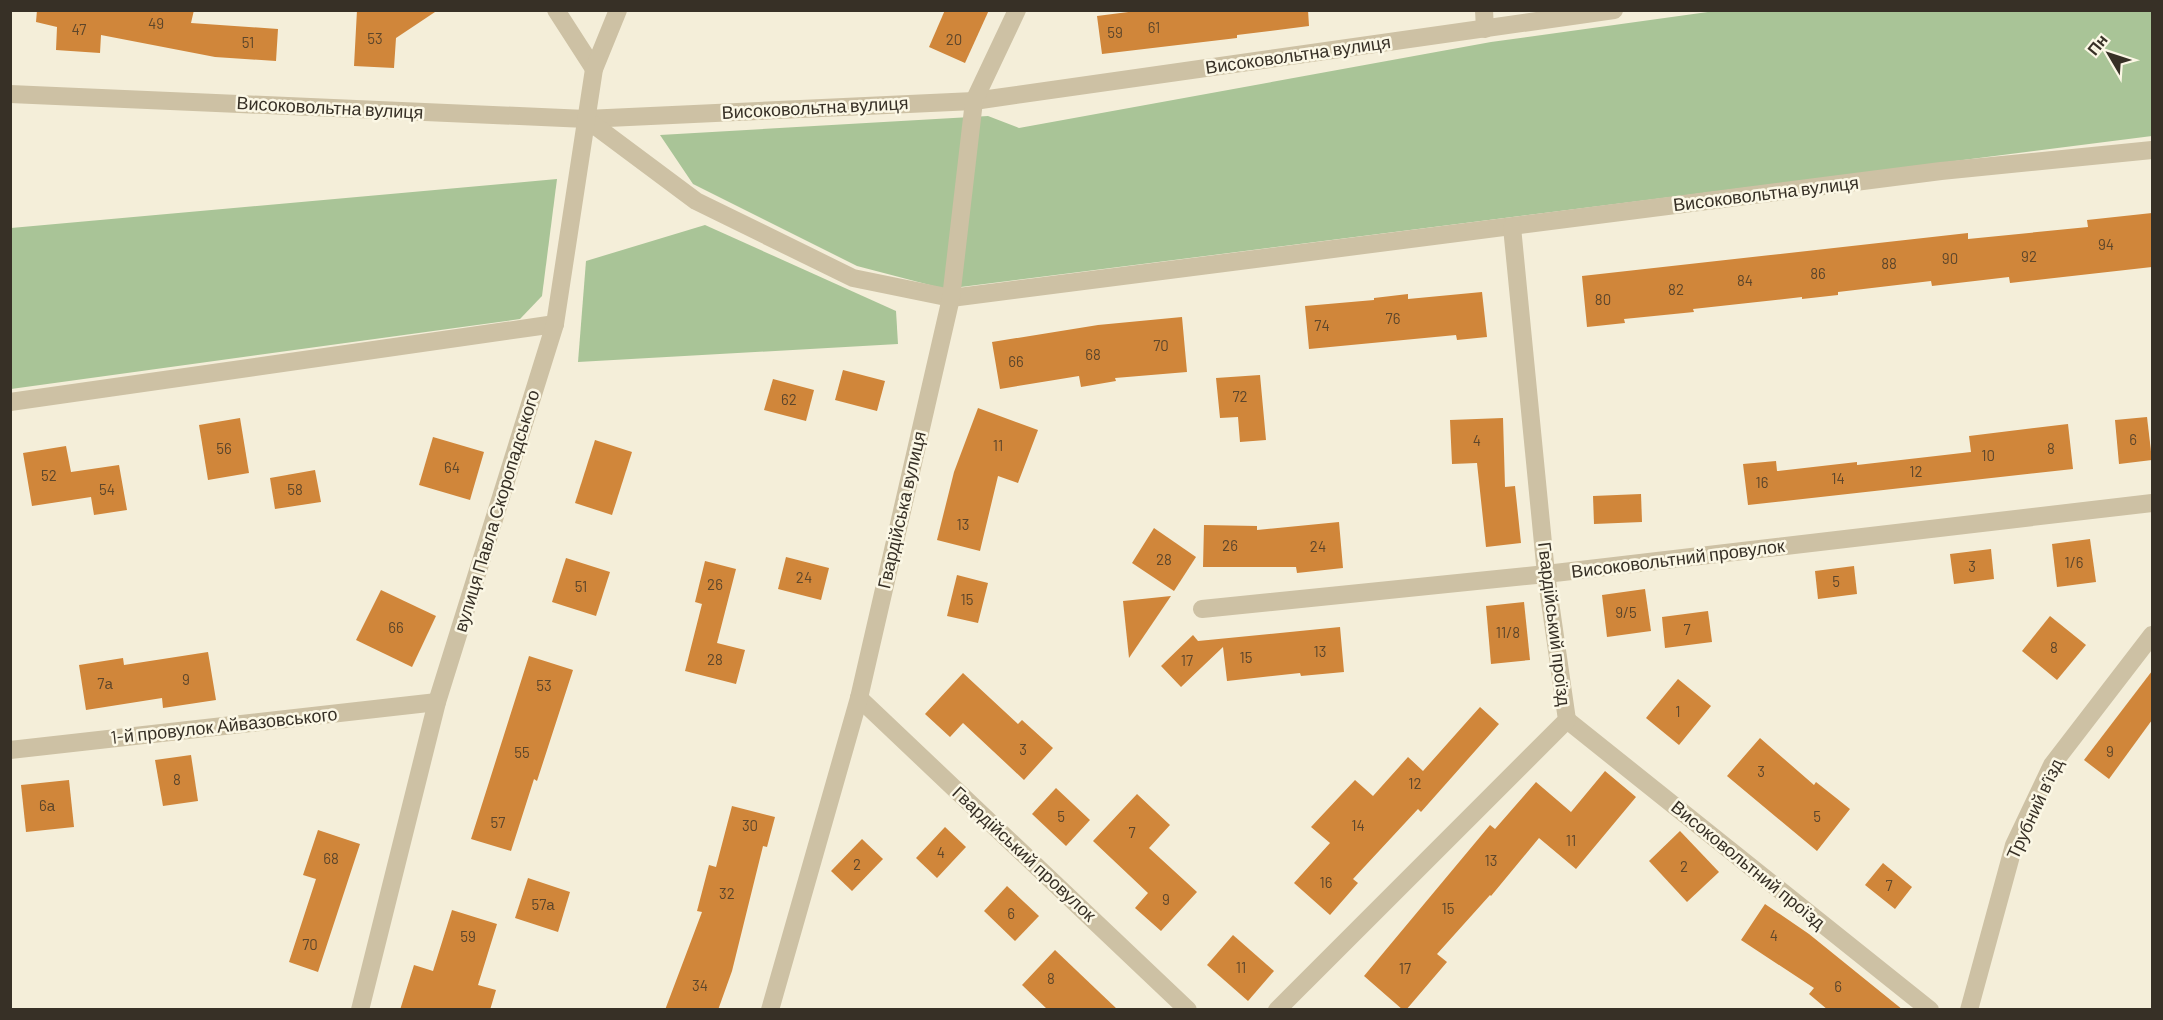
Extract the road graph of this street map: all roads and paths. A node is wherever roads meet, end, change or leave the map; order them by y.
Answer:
1 (556, 10) edge
2 (618, 10) edge
3 (1017, 10) edge
4 (1614, 10) edge
5 (1485, 20) edge
6 (594, 69) junction
7 (10, 94) edge
8 (975, 101) junction
9 (586, 119) junction
10 (2152, 150) edge
11 (1512, 227) junction
12 (951, 298) junction
13 (555, 324) junction
14 (10, 402) edge
15 (2152, 502) edge
16 (1546, 574) junction
17 (1202, 609) dead end
18 (2152, 635) edge
19 (859, 698) junction
20 (437, 702) junction
21 (1567, 720) junction
22 (10, 750) edge
23 (360, 1010) edge
24 (770, 1010) edge
25 (1188, 1010) edge
26 (1277, 1010) edge
27 (1930, 1010) edge
28 (1969, 1010) edge

1 - 6 street
2 - 6 street, вулиця Павла Скоропадського
3 - 8 street, Гвардійська вулиця
4 - 5 street, Високовольтна вулиця
5 - 8 street, Високовольтна вулиця
6 - 9 street, вулиця Павла Скоропадського
7 - 9 street, Високовольтна вулиця
8 - 9 street, Високовольтна вулиця
8 - 12 street, Гвардійська вулиця
9 - 12 street, Високовольтна вулиця
9 - 13 street, вулиця Павла Скоропадського
10 - 11 street, Високовольтна вулиця
11 - 12 street, Високовольтна вулиця
11 - 16 street, Гвардійський проїзд
12 - 19 street, Гвардійська вулиця
13 - 14 street
13 - 20 street, вулиця Павла Скоропадського
15 - 16 street, Високовольтний провулок
16 - 17 street, Високовольтний провулок
16 - 21 street, Гвардійський проїзд
18 - 28 street, Трубний в’їзд
19 - 24 street, Гвардійська вулиця
19 - 25 street, Гвардійський провулок
20 - 22 street, 1-й провулок Айвазовського
20 - 23 street, вулиця Павла Скоропадського
21 - 26 street, Гвардійський проїзд
21 - 27 street, Високовольтний проїзд

